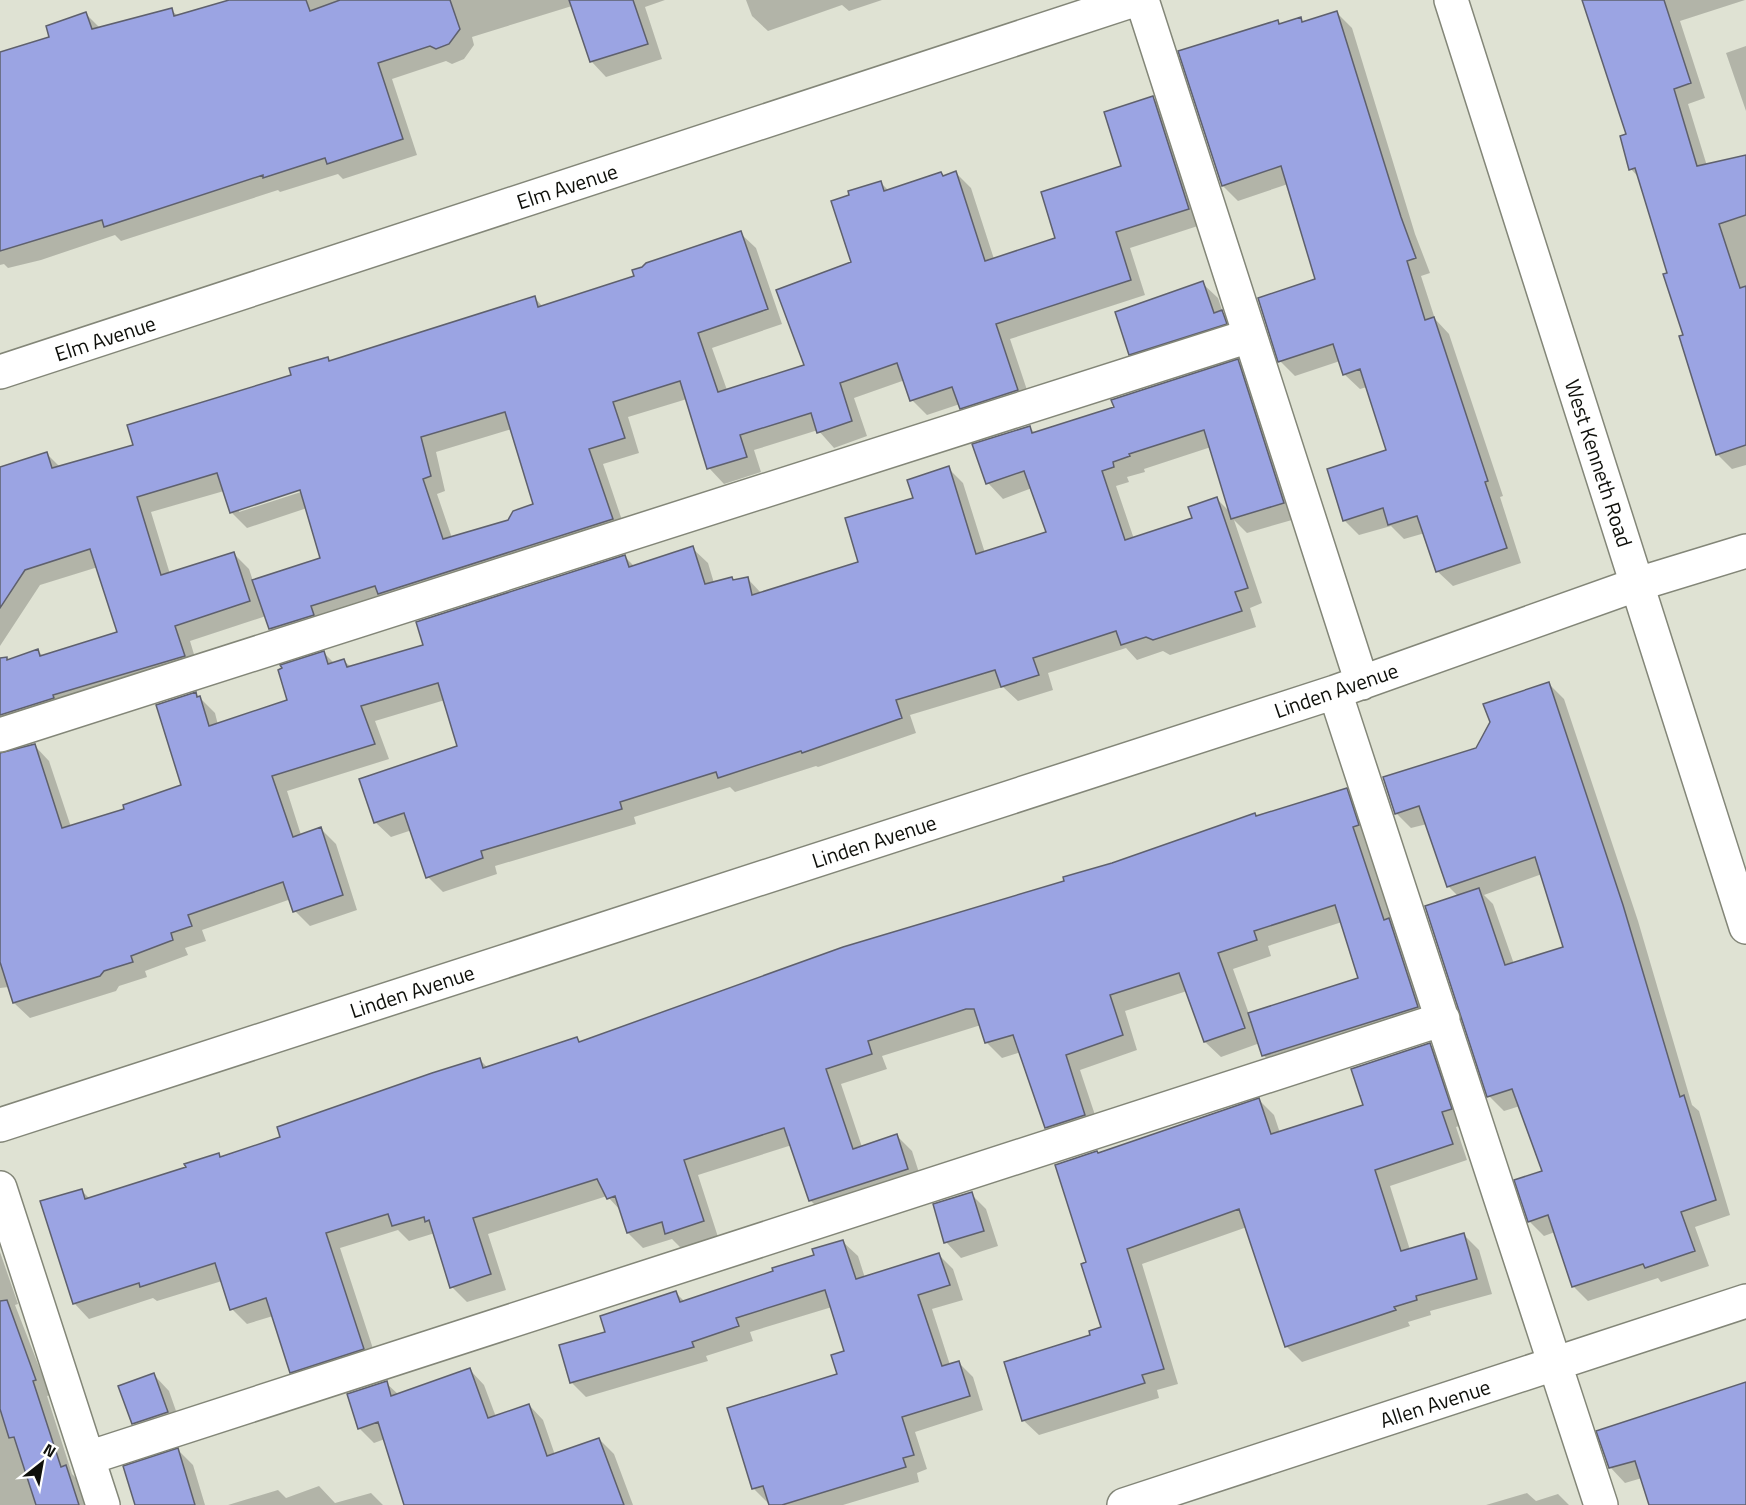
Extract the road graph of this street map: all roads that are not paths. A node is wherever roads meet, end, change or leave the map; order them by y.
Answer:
1 (1451, 0) edge
2 (1128, 1) edge
3 (1249, 336) junction
4 (0, 372) edge
5 (1746, 550) edge
6 (1638, 584) junction
7 (1349, 687) junction
8 (0, 735) edge
9 (1746, 927) edge
10 (1443, 1019) junction
11 (0, 1125) edge
12 (0, 1188) edge
13 (1746, 1301) edge
14 (1555, 1364) junction
15 (88, 1458) junction
16 (103, 1505) edge
17 (1124, 1505) edge
18 (1601, 1505) edge

1 - 6 street, West Kenneth Road
2 - 3 street
2 - 4 street, Elm Avenue
3 - 7 street
3 - 8 street
5 - 6 street, Linden Avenue
6 - 7 street, Linden Avenue
6 - 9 street, West Kenneth Road
7 - 10 street
7 - 11 street, Linden Avenue
10 - 14 street
10 - 15 street
12 - 15 street
13 - 14 street, Allen Avenue
14 - 17 street, Allen Avenue
14 - 18 street
15 - 16 street

